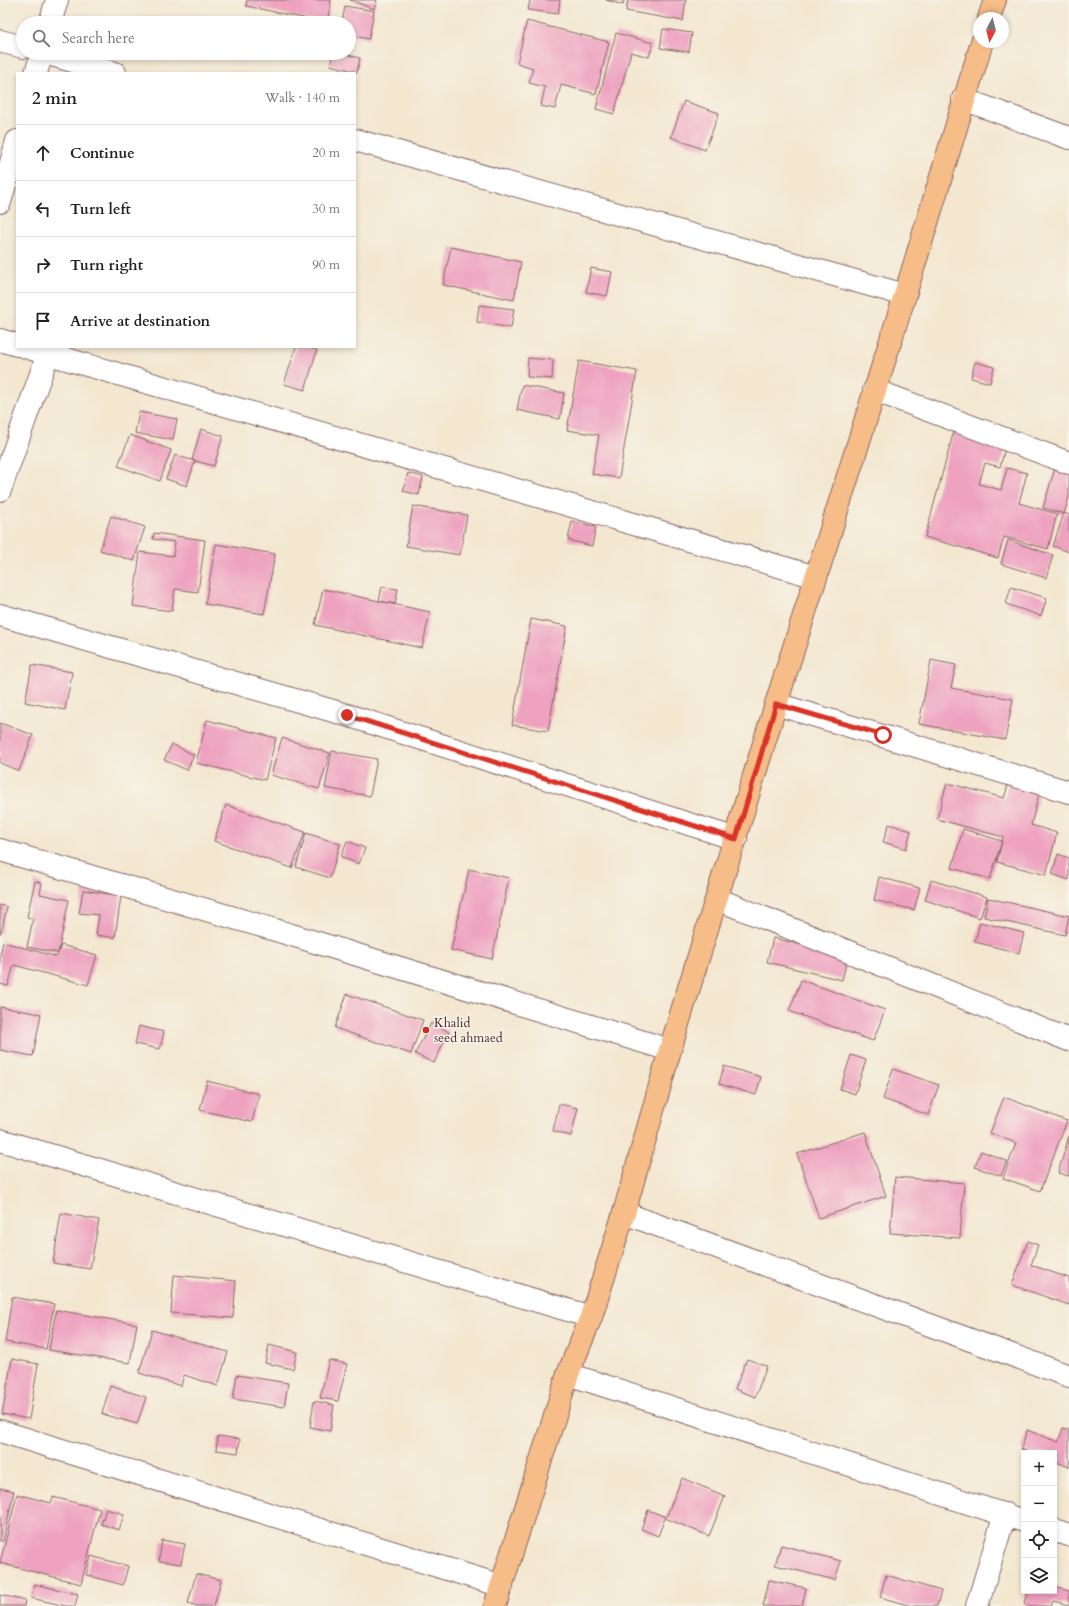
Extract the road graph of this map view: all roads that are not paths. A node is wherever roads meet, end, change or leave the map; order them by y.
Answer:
1 (57, 0) edge
2 (52, 16) edge
3 (0, 41) edge
4 (16, 45) edge
5 (980, 48) edge
6 (41, 60) edge
7 (68, 60) edge
8 (36, 72) edge
9 (111, 72) edge
10 (963, 99) junction
11 (1069, 138) edge
12 (356, 140) edge
13 (16, 145) edge
14 (0, 202) edge
15 (905, 295) junction
16 (0, 340) edge
17 (16, 345) edge
18 (28, 348) edge
19 (48, 354) junction
20 (874, 390) junction
21 (1069, 462) edge
22 (0, 490) edge
23 (816, 577) junction
24 (0, 615) edge
25 (776, 704) junction
26 (1069, 792) edge
27 (736, 839) junction
28 (0, 850) edge
29 (716, 900) junction
30 (1069, 1040) edge
31 (670, 1050) junction
32 (0, 1140) edge
33 (624, 1213) junction
34 (591, 1317) junction
35 (568, 1374) junction
36 (1069, 1376) edge
37 (0, 1431) edge
38 (1014, 1518) edge
39 (1057, 1531) edge
40 (1069, 1535) edge
41 (502, 1586) junction
42 (495, 1606) edge
43 (977, 1606) edge

1 - 2 street
3 - 4 street
5 - 10 main road
6 - 8 street
7 - 9 street
10 - 11 street
10 - 15 main road
12 - 15 street
13 - 14 street
15 - 20 main road
16 - 17 street
18 - 19 street
19 - 22 street
19 - 23 street
20 - 21 street
20 - 23 main road
23 - 25 main road
24 - 27 street
25 - 26 street
25 - 27 main road
27 - 29 main road
28 - 31 street
29 - 30 street
29 - 31 main road
31 - 33 main road
32 - 34 street
33 - 34 main road
33 - 36 street
34 - 35 main road
35 - 38 street
35 - 41 main road
37 - 41 street
38 - 43 street
39 - 40 street
41 - 42 main road

